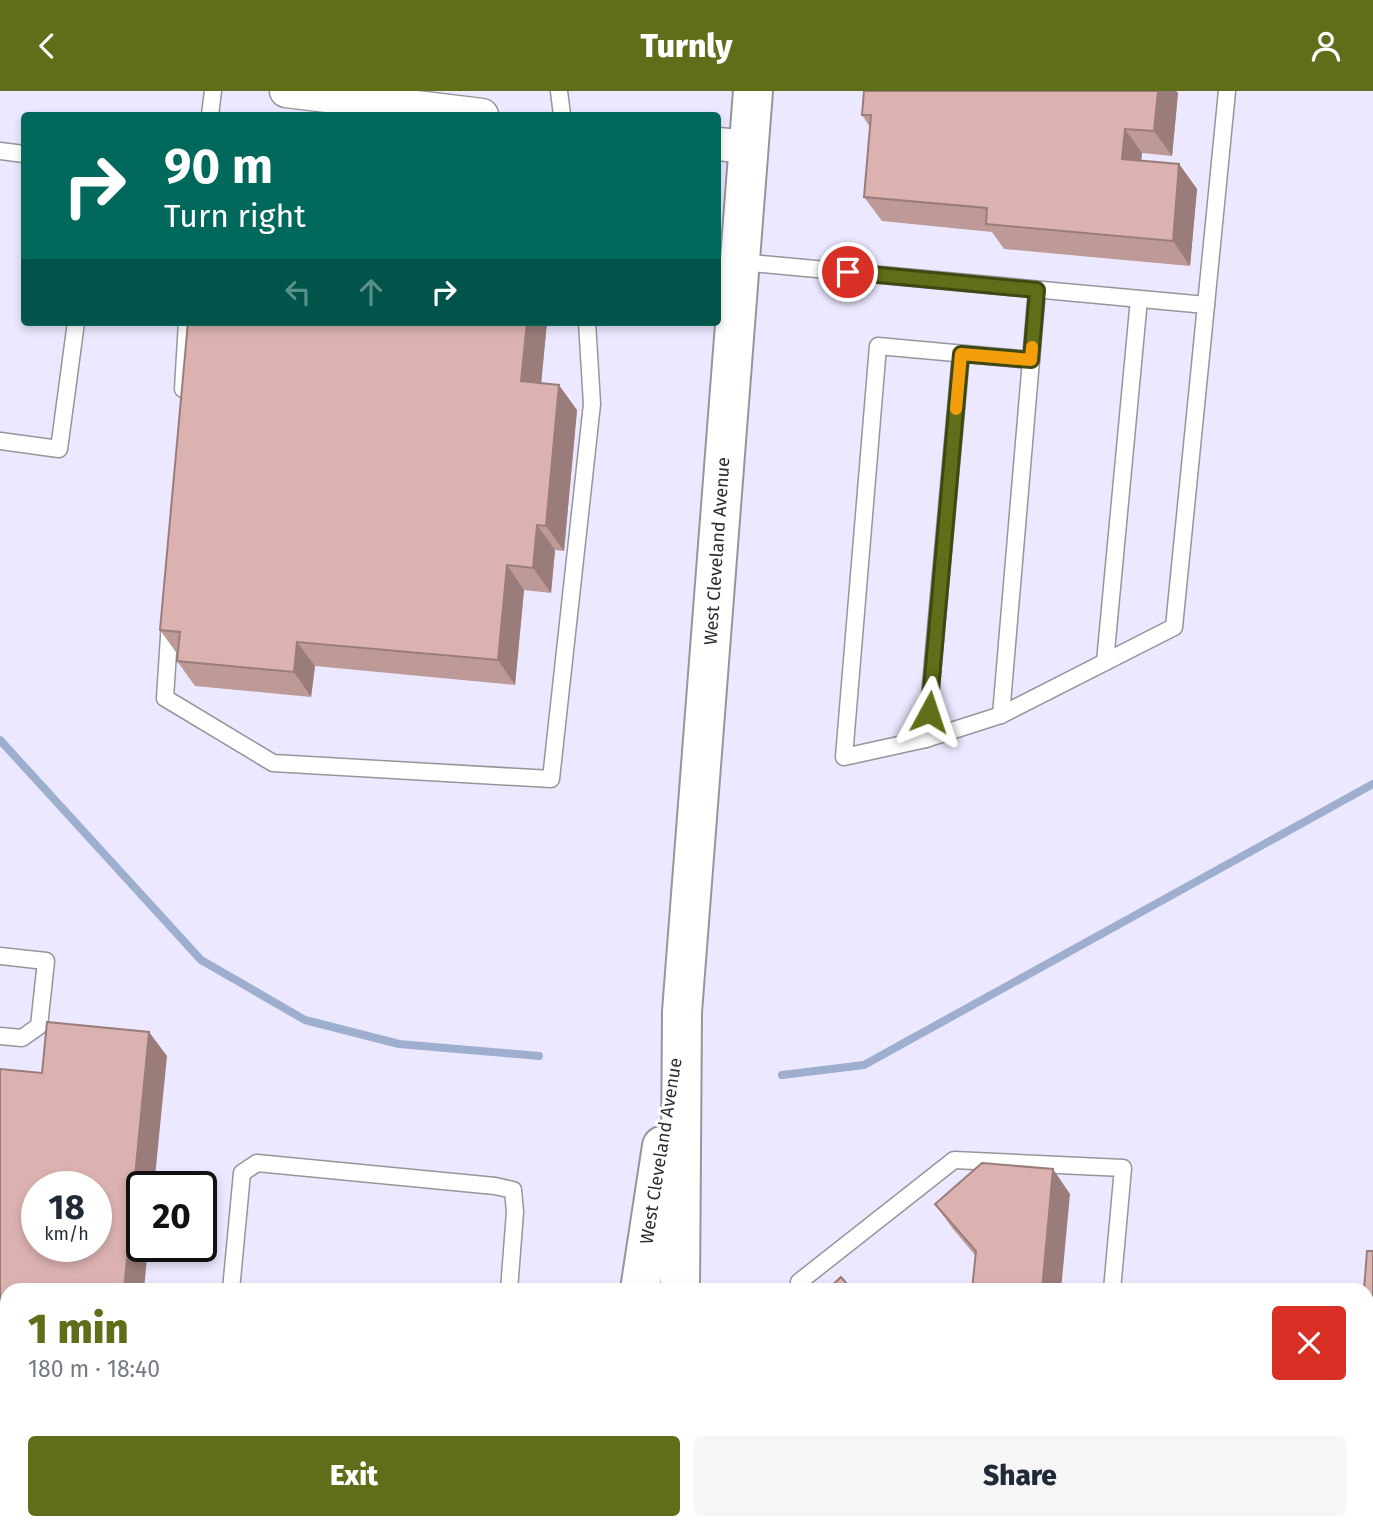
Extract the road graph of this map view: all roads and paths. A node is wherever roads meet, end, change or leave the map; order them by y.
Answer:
1 (213, 91) edge
2 (559, 91) edge
3 (753, 91) edge
4 (1227, 91) edge
5 (302, 92) edge
6 (211, 112) edge
7 (459, 112) edge
8 (562, 112) edge
9 (733, 146) edge
10 (0, 151) edge
11 (21, 154) edge
12 (740, 262) junction
13 (1037, 290) junction
14 (1139, 299) junction
15 (1206, 305) junction
16 (75, 326) edge
17 (187, 326) edge
18 (587, 326) edge
19 (961, 354) junction
20 (1031, 360) junction
21 (182, 402) edge
22 (0, 441) edge
23 (171, 604) edge
24 (1105, 662) junction
25 (1000, 715) junction
26 (926, 739) junction
27 (0, 956) edge
28 (682, 1012) junction
29 (0, 1036) edge
30 (232, 1283) edge
31 (510, 1283) edge
32 (641, 1283) edge
33 (680, 1283) edge
34 (799, 1283) edge
35 (1113, 1283) edge

1 - 6 lane
2 - 8 lane
3 - 9 main road, West Cleveland Avenue
4 - 15 lane
5 - 7 street
9 - 12 main road, West Cleveland Avenue
10 - 11 lane
12 - 13 lane
12 - 28 main road, West Cleveland Avenue
13 - 14 lane
13 - 20 lane
14 - 15 lane
14 - 24 lane
15 - 24 lane
16 - 22 lane
17 - 21 lane
18 - 23 lane
19 - 20 lane
19 - 26 lane
19 - 26 lane
20 - 25 lane
24 - 25 lane
25 - 26 lane
27 - 29 lane
28 - 32 main road, West Cleveland Avenue
28 - 33 main road, West Cleveland Avenue
30 - 31 lane
34 - 35 lane

